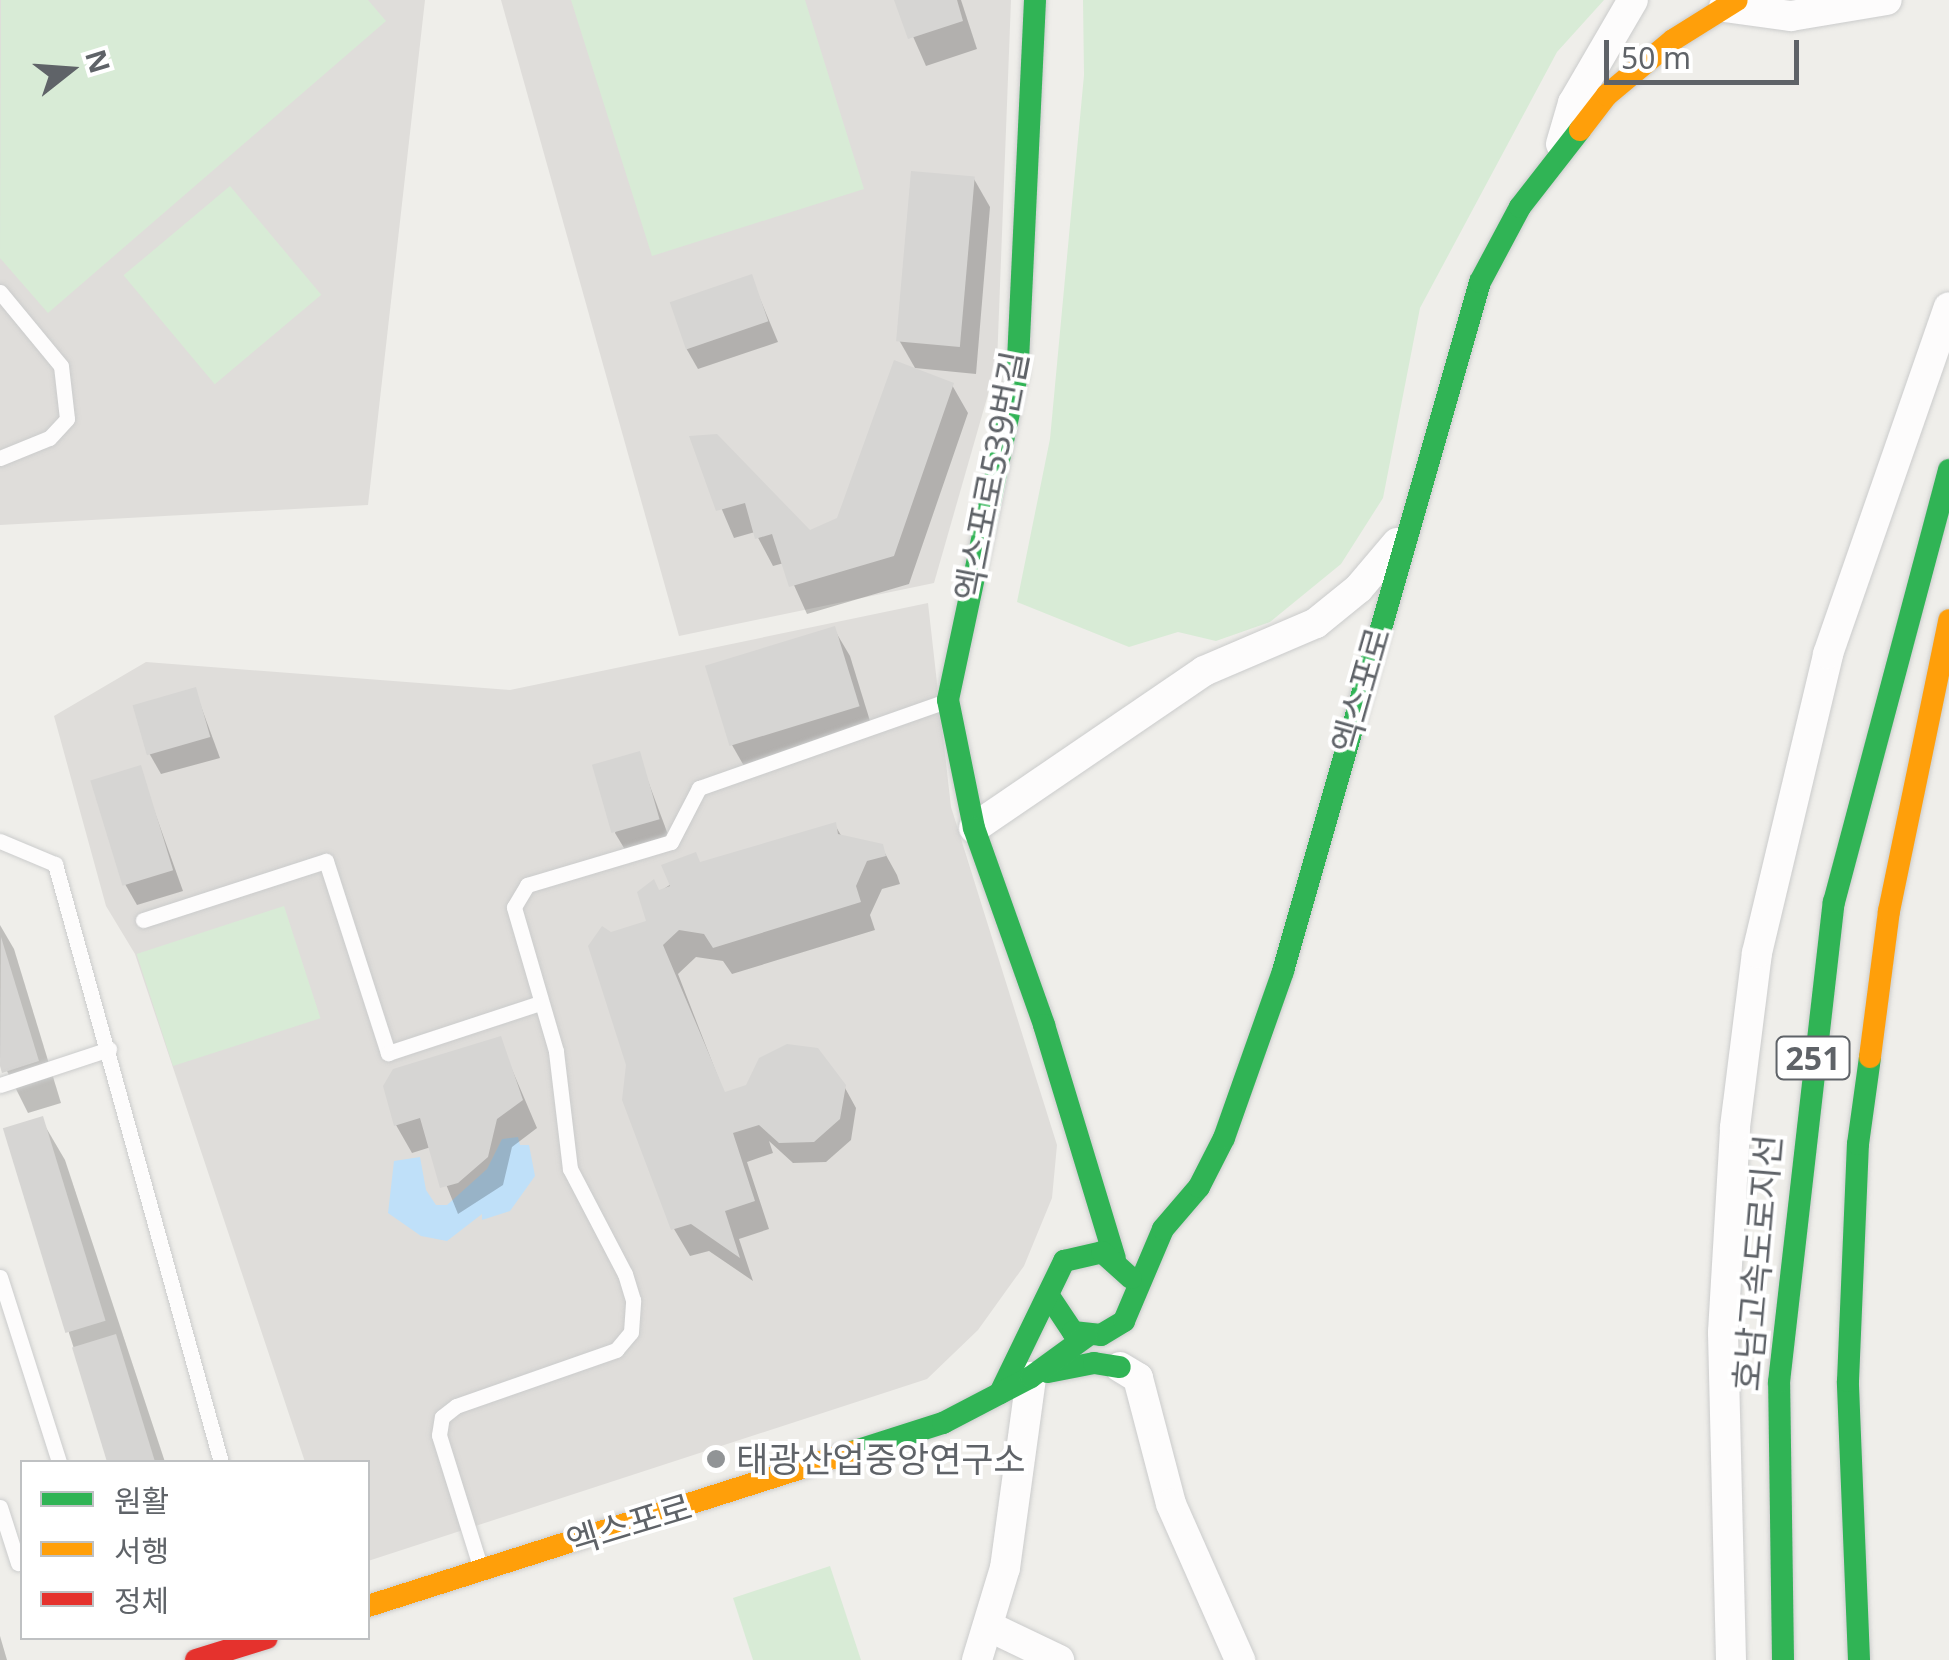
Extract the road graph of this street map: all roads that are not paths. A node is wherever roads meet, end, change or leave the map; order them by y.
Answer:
1 (1035, 0) edge
2 (1633, 0) edge
3 (1888, 0) edge
4 (1731, 4) edge
5 (1559, 150) junction
6 (0, 292) edge
7 (1949, 307) edge
8 (0, 458) edge
9 (1949, 470) edge
10 (1403, 537) junction
11 (1949, 620) edge
12 (948, 700) junction
13 (974, 828) junction
14 (0, 841) edge
15 (144, 920) dead end
16 (540, 1004) junction
17 (108, 1049) junction
18 (0, 1085) edge
19 (1081, 1145) junction
20 (1102, 1206) junction
21 (1158, 1232) junction
22 (1117, 1260) junction
23 (1064, 1261) junction
24 (0, 1277) edge
25 (1049, 1296) junction
26 (1132, 1302) junction
27 (1030, 1334) junction
28 (1094, 1335) junction
29 (1129, 1373) junction
30 (1031, 1377) junction
31 (1000, 1394) junction
32 (58, 1460) edge
33 (220, 1460) edge
34 (0, 1506) edge
35 (20, 1562) edge
36 (0, 1568) edge
37 (481, 1570) junction
38 (370, 1605) edge
39 (988, 1626) junction
40 (261, 1640) edge
41 (196, 1660) edge
42 (977, 1660) edge
43 (1059, 1660) edge
44 (1240, 1660) edge
45 (1731, 1660) edge
46 (1782, 1660) edge
47 (1859, 1660) edge

1 - 12 main road, 엑스포로539번길
2 - 5 street, 엑스포로
3 - 4 street
4 - 5 main road, 엑스포로
5 - 10 main road, 엑스포로
6 - 8 lane
7 - 45 street
9 - 46 main road, 호남고속도로지선 / 251
10 - 13 street
10 - 21 main road, 엑스포로
11 - 47 main road, 251
12 - 13 main road, 엑스포로539번길
12 - 16 lane
13 - 19 main road, 엑스포로539번길
14 - 17 lane
15 - 16 lane
16 - 37 lane
17 - 18 lane
17 - 33 lane
19 - 20 main road, 엑스포로539번길
19 - 23 main road
20 - 21 main road
20 - 22 main road, 엑스포로539번길
21 - 22 main road
21 - 26 main road
22 - 23 main road
22 - 26 main road
23 - 25 main road
24 - 32 lane
25 - 27 main road
25 - 28 main road
26 - 28 main road
26 - 29 main road
27 - 30 main road
27 - 31 main road
28 - 29 main road
28 - 30 main road
29 - 30 main road
29 - 44 street
30 - 31 main road, 엑스포로
30 - 39 street
31 - 37 main road, 엑스포로
34 - 35 lane
35 - 36 lane
37 - 38 main road, 엑스포로
39 - 42 street
39 - 43 street
40 - 41 main road

